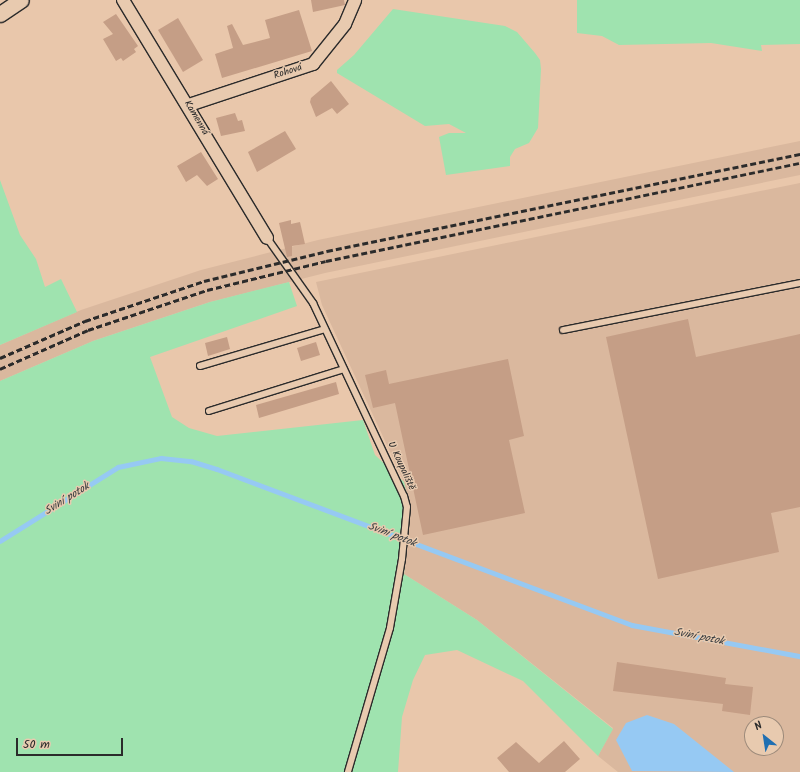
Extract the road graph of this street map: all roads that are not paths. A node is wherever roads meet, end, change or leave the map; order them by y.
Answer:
1 (21, 0) edge
2 (123, 0) edge
3 (356, 0) edge
4 (0, 14) edge
5 (189, 105) junction
6 (267, 238) joint
7 (800, 283) edge
8 (326, 329) junction
9 (563, 330) dead end
10 (200, 366) dead end
11 (344, 369) junction
12 (209, 411) dead end
13 (348, 772) edge

1 - 4 street
2 - 5 street, Kamenná
3 - 5 street, Rohová
5 - 6 street, Kamenná
6 - 8 lane, U Koupaliště
7 - 9 lane
8 - 10 lane
8 - 11 lane, U Koupaliště
11 - 12 lane
11 - 13 lane, U Koupaliště

